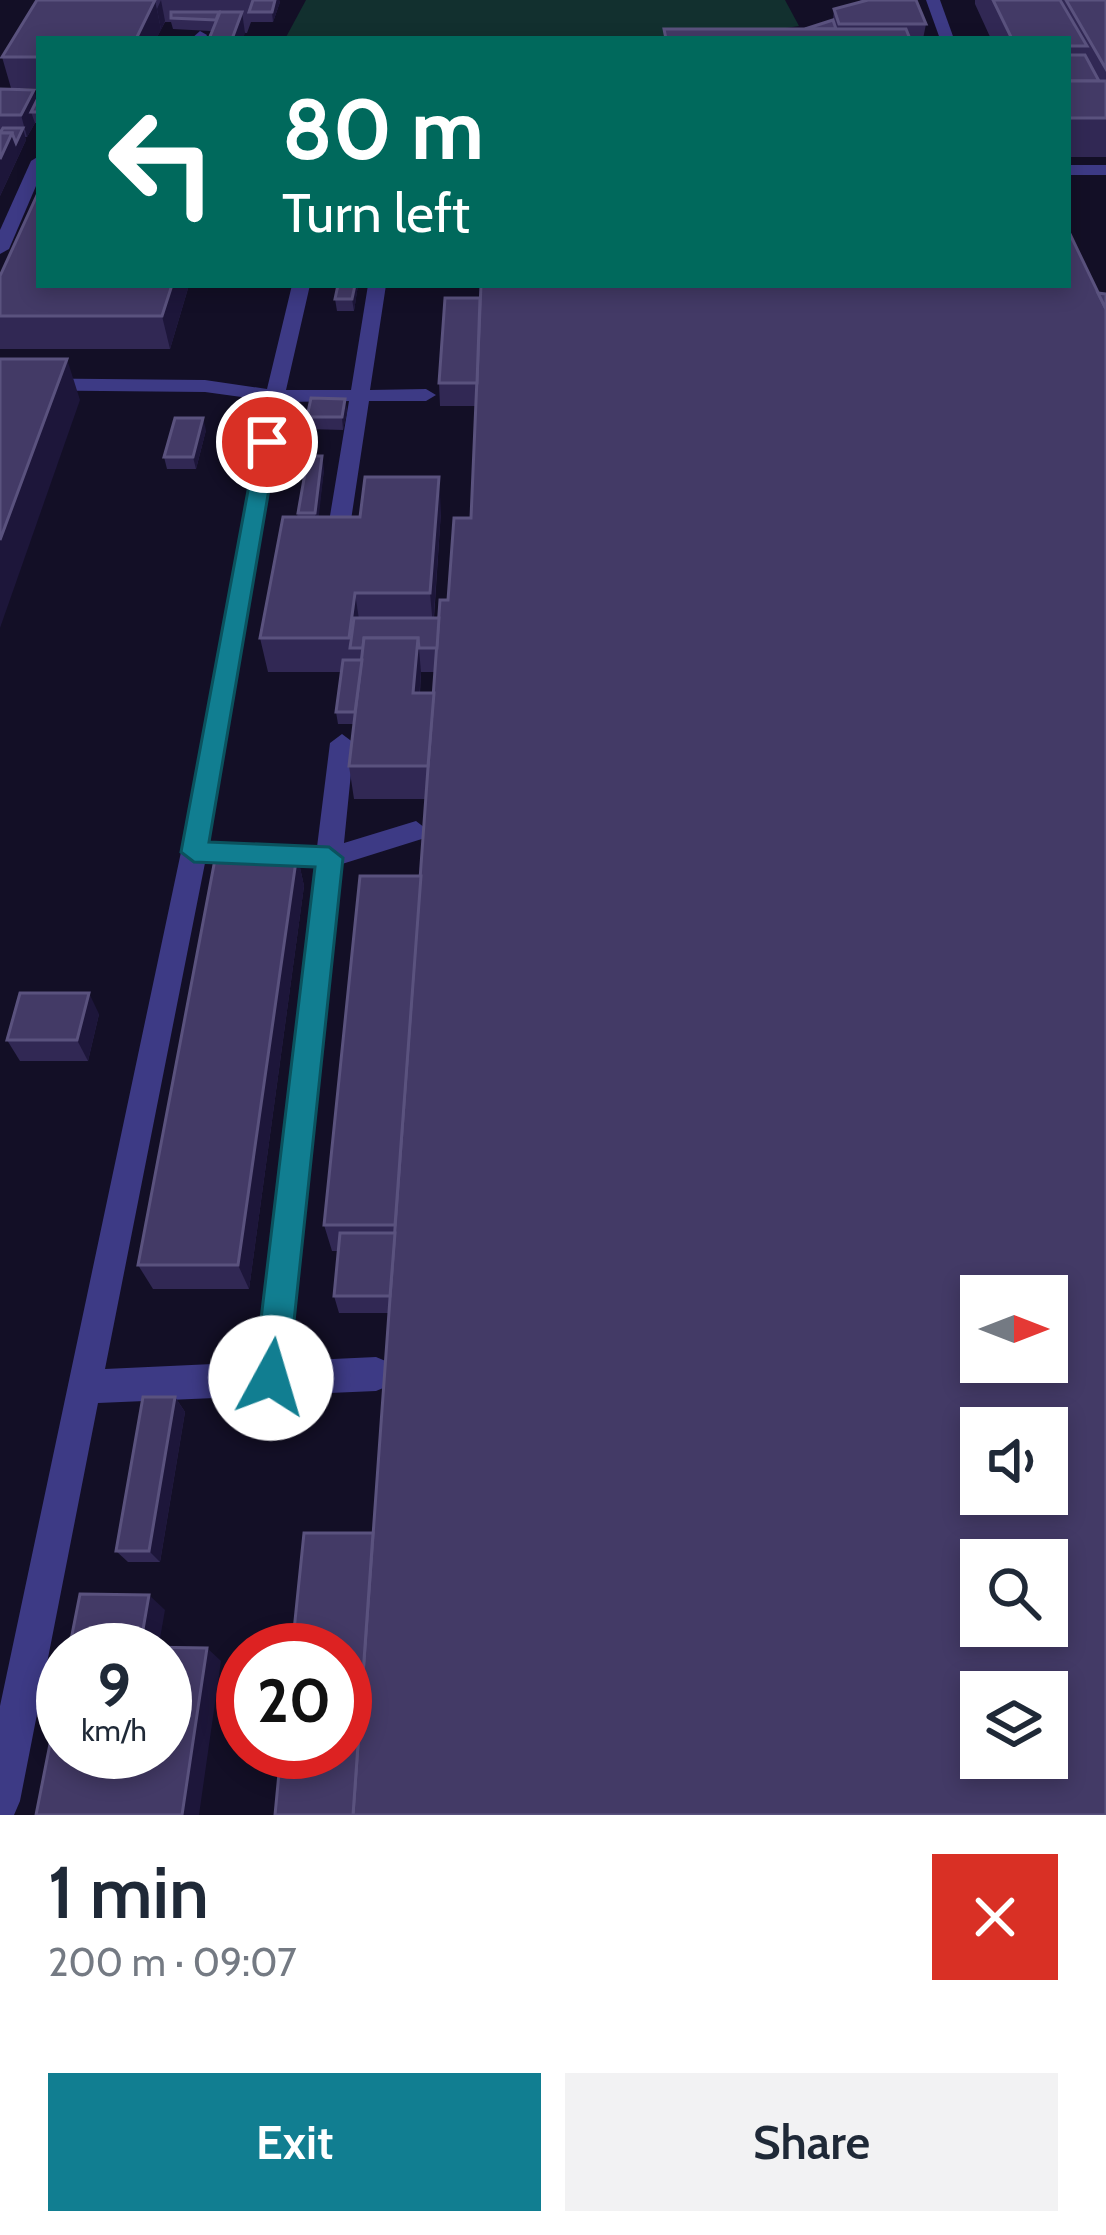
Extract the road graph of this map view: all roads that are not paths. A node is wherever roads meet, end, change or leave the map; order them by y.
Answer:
1 (933, 0) edge
2 (946, 36) edge
3 (36, 168) edge
4 (1071, 170) edge
5 (1106, 170) edge
6 (0, 249) edge
7 (300, 288) edge
8 (377, 288) edge
9 (0, 384) edge
10 (426, 395) dead end
11 (275, 396) junction
12 (360, 396) junction
13 (338, 539) edge
14 (342, 743) dead end
15 (416, 831) dead end
16 (194, 852) junction
17 (329, 858) junction
18 (376, 1374) dead end
19 (271, 1378) junction
20 (85, 1387) junction
21 (0, 1801) edge

1 - 2 lane
3 - 6 lane
4 - 5 lane
7 - 11 lane
8 - 12 lane
9 - 11 lane
10 - 12 lane
11 - 12 lane
11 - 16 lane
12 - 13 lane
14 - 17 lane
15 - 17 lane
16 - 17 lane
16 - 20 lane
17 - 19 lane
18 - 19 lane
19 - 20 lane
20 - 21 lane

